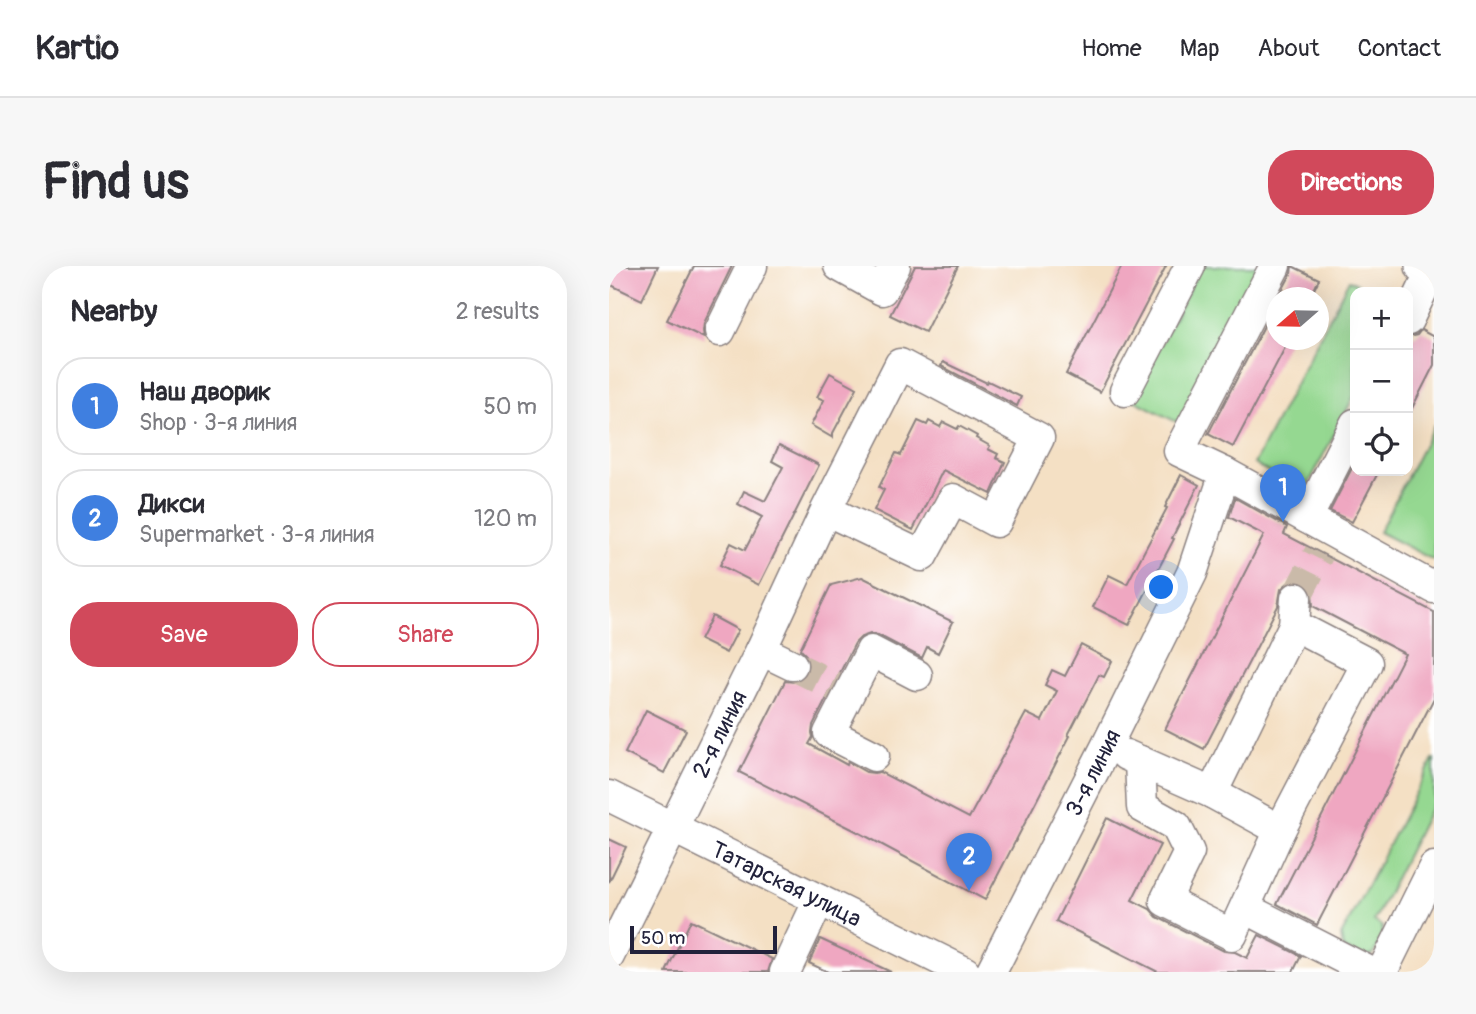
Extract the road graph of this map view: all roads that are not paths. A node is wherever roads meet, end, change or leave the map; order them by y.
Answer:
1 (752, 266) edge
2 (839, 266) edge
3 (895, 266) edge
4 (1190, 266) edge
5 (1275, 266) edge
6 (1430, 269) edge
7 (1413, 308) edge
8 (720, 331) dead end
9 (1125, 391) dead end
10 (1350, 439) edge
11 (1225, 473) junction
12 (826, 510) junction
13 (1319, 534) junction
14 (1434, 588) edge
15 (761, 650) junction
16 (792, 665) tunnel mouth
17 (917, 675) dead end
18 (1107, 747) junction
19 (874, 756) dead end
20 (1140, 761) junction
21 (1212, 793) junction
22 (609, 796) edge
23 (672, 828) junction
24 (1280, 831) junction
25 (1434, 867) edge
26 (819, 900) junction
27 (1245, 908) junction
28 (1423, 915) edge
29 (609, 956) edge
30 (785, 972) edge
31 (965, 972) edge
32 (992, 972) edge
33 (1370, 972) edge
34 (1382, 972) edge

1 - 8 street
2 - 3 street
4 - 9 street
5 - 11 street
6 - 7 street
10 - 13 street
11 - 13 street
11 - 18 street, 3-я линия
12 - 12 street, 2-я линия
12 - 15 street, 2-я линия
13 - 14 street
15 - 16 street
15 - 23 street, 2-я линия
17 - 19 street
18 - 20 street
18 - 32 street, 3-я линия
20 - 21 street
20 - 27 street
21 - 24 street
21 - 24 street
22 - 23 street, Татарская улица
23 - 26 street, Татарская улица
23 - 29 street, 2-я линия
24 - 27 street
25 - 28 street
26 - 30 street
26 - 31 street, Татарская улица
27 - 33 street
28 - 34 street

